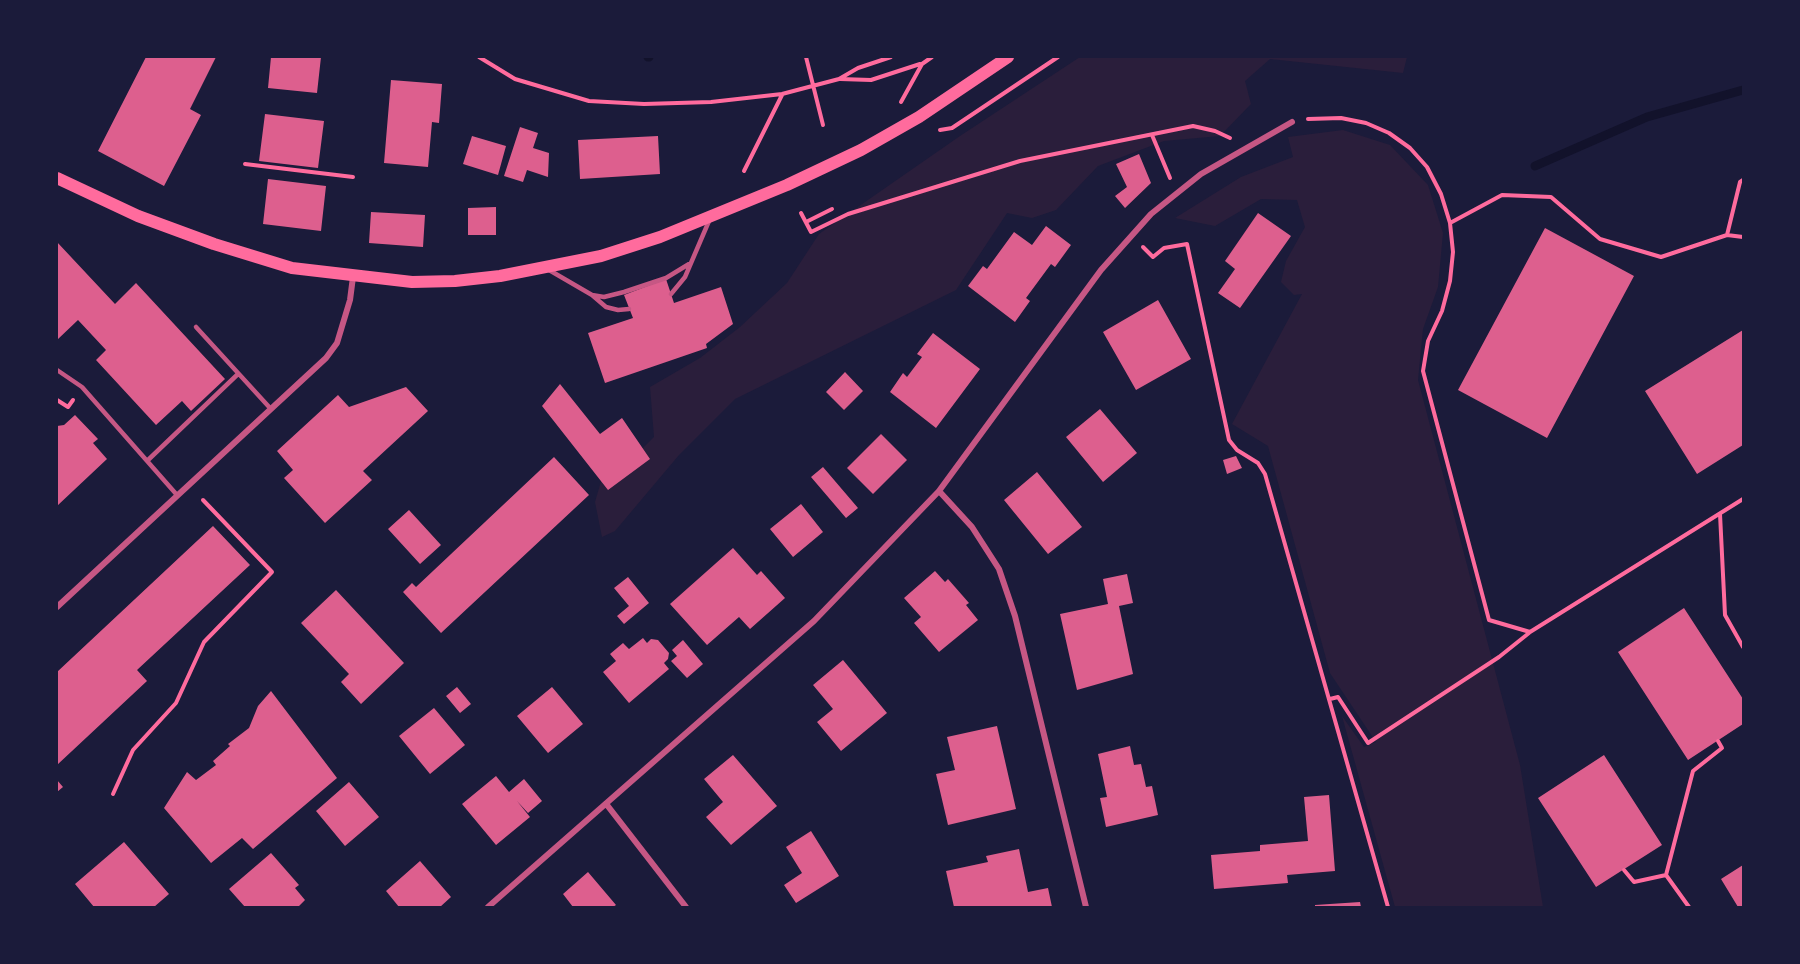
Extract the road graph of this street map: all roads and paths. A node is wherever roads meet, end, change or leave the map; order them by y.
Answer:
1 (806, 57) edge
2 (891, 57) edge
3 (932, 57) edge
4 (1008, 57) edge
5 (1058, 57) edge
6 (478, 58) edge
7 (922, 64) junction
8 (840, 79) junction
9 (913, 79) dead end
10 (813, 86) junction
11 (782, 94) junction
12 (1292, 122) joint
13 (823, 125) dead end
14 (952, 128) dead end
15 (1152, 135) junction
16 (1240, 151) junction
17 (245, 164) dead end
18 (744, 171) dead end
19 (1167, 174) dead end
20 (353, 177) dead end
21 (57, 178) edge
22 (1743, 180) edge
23 (832, 209) dead end
24 (801, 213) dead end
25 (710, 218) junction
26 (806, 222) junction
27 (1450, 223) junction
28 (1727, 235) junction
29 (1743, 237) edge
30 (1153, 256) dead end
31 (689, 264) junction
32 (547, 268) junction
33 (353, 277) junction
34 (671, 294) dead end
35 (592, 295) junction
36 (629, 309) dead end
37 (196, 327) dead end
38 (57, 370) edge
39 (238, 374) junction
40 (270, 408) junction
41 (147, 462) junction
42 (939, 490) junction
43 (177, 495) junction
44 (1743, 499) edge
45 (203, 500) dead end
46 (1720, 514) junction
47 (57, 607) edge
48 (1530, 632) junction
49 (1743, 646) edge
50 (1330, 699) junction
51 (1718, 741) dead end
52 (112, 794) dead end
53 (607, 805) junction
54 (1624, 870) dead end
55 (1666, 875) junction
56 (488, 907) edge
57 (686, 907) edge
58 (1086, 907) edge
59 (1388, 907) edge
60 (1689, 907) edge

1 - 10 path
2 - 8 path
3 - 7 path
4 - 25 main road
5 - 14 path
6 - 11 path
7 - 8 path
7 - 9 path
8 - 10 path
10 - 11 path
10 - 13 path
11 - 18 path
12 - 16 street
12 - 27 path
15 - 16 path
15 - 19 path
15 - 26 path
16 - 42 street
17 - 20 path
21 - 33 main road
22 - 28 path
23 - 26 path
24 - 26 path
25 - 31 lane
25 - 32 main road
27 - 28 path
27 - 48 path
28 - 29 path
30 - 50 path
31 - 34 lane
31 - 35 lane
32 - 33 main road
32 - 35 lane
33 - 40 street
35 - 36 lane
37 - 39 lane
38 - 41 lane
39 - 40 lane
39 - 41 lane
40 - 43 street
41 - 43 lane
42 - 53 street
42 - 58 street
43 - 47 street
44 - 46 path
45 - 52 path
46 - 48 path
46 - 49 path
48 - 50 path
50 - 59 path
51 - 55 path
53 - 56 street
53 - 57 street
54 - 55 path
55 - 60 path

